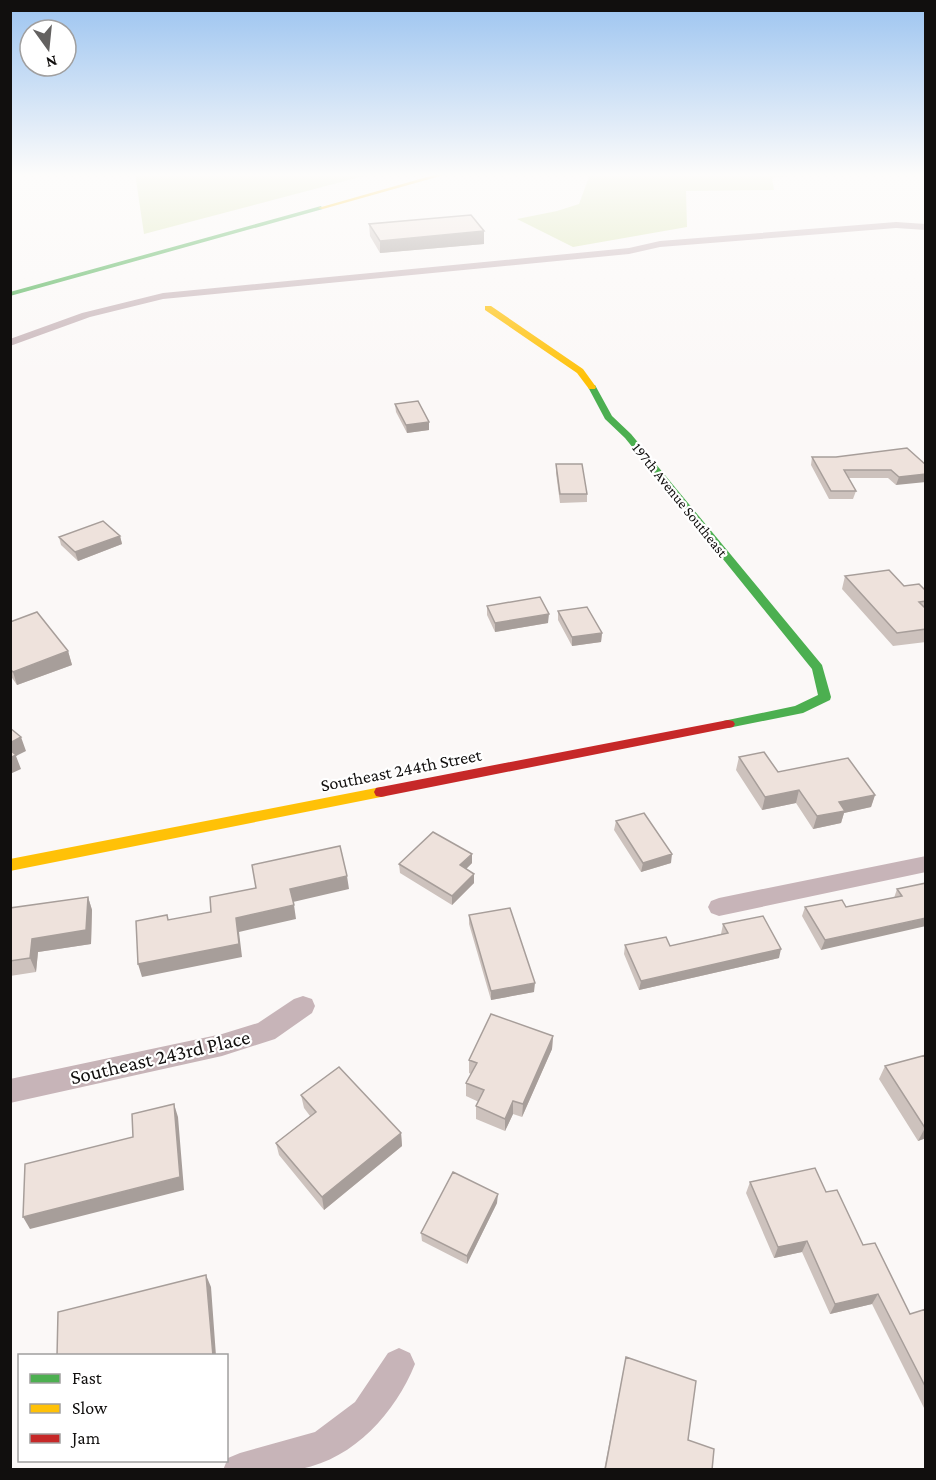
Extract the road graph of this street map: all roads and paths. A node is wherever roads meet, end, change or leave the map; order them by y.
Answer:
1 (147, 242) edge
2 (198, 242) edge
3 (684, 242) edge
4 (33, 273) dead end
5 (10, 294) edge
6 (488, 308) dead end
7 (10, 343) edge
8 (798, 710) joint
9 (926, 864) edge
10 (10, 865) edge
11 (719, 907) dead end
12 (303, 1006) dead end
13 (10, 1091) edge
14 (399, 1364) dead end
15 (240, 1470) edge

1 - 4 main road
2 - 5 main road
3 - 7 street
6 - 8 main road, 197th Avenue Southeast
8 - 10 main road, Southeast 244th Street
9 - 11 street
12 - 13 street, Southeast 243rd Place
14 - 15 street

